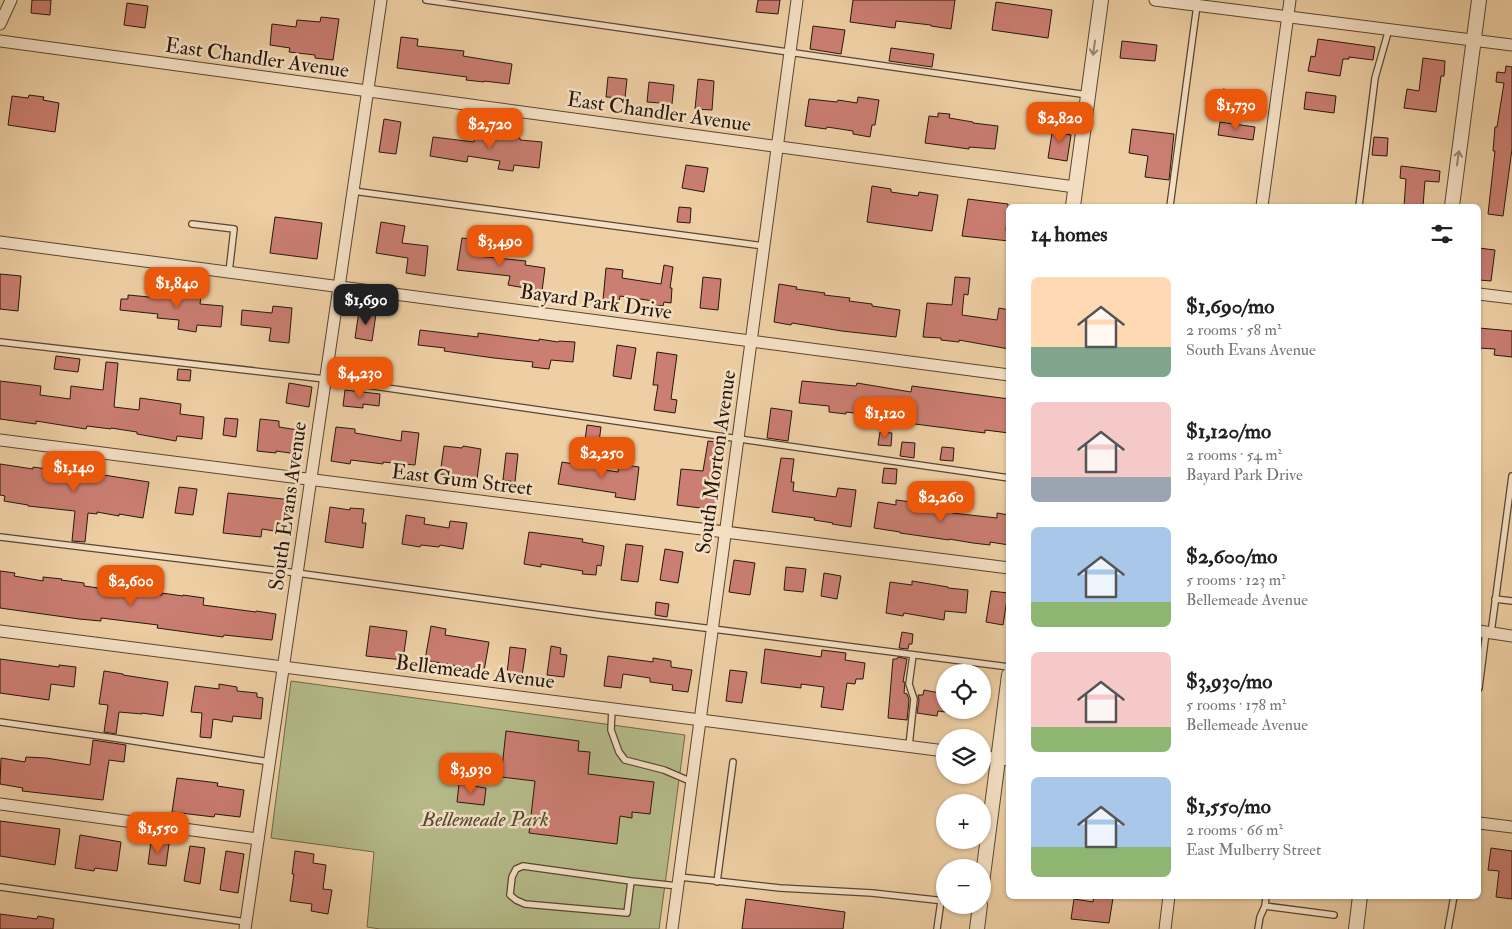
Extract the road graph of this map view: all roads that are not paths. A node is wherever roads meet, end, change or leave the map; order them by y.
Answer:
1 (11, 0) edge
2 (381, 0) edge
3 (426, 0) edge
4 (798, 0) edge
5 (1101, 0) edge
6 (1155, 0) edge
7 (1290, 0) edge
8 (1479, 0) edge
9 (1198, 3) edge
10 (1287, 17) junction
11 (0, 24) edge
12 (1389, 29) junction
13 (1474, 40) junction
14 (0, 41) edge
15 (1512, 45) edge
16 (790, 53) junction
17 (368, 92) junction
18 (1088, 95) junction
19 (778, 148) junction
20 (1075, 187) junction
21 (353, 191) junction
22 (1073, 204) edge
23 (1170, 204) edge
24 (1262, 204) edge
25 (1359, 204) edge
26 (1452, 204) edge
27 (192, 224) dead end
28 (0, 242) edge
29 (764, 246) junction
30 (229, 272) junction
31 (338, 286) junction
32 (1481, 294) edge
33 (1512, 298) edge
34 (0, 342) edge
35 (751, 342) junction
36 (1006, 375) edge
37 (325, 379) junction
38 (738, 439) junction
39 (0, 440) edge
40 (1512, 476) edge
41 (1006, 478) edge
42 (310, 480) junction
43 (1509, 522) edge
44 (725, 532) junction
45 (0, 537) edge
46 (1006, 568) edge
47 (297, 574) junction
48 (1496, 600) junction
49 (1512, 602) edge
50 (713, 628) junction
51 (0, 631) edge
52 (1485, 632) edge
53 (1512, 636) edge
54 (912, 655) junction
55 (284, 666) junction
56 (1006, 667) edge
57 (1481, 669) edge
58 (612, 708) junction
59 (1006, 717) edge
60 (700, 720) junction
61 (0, 722) edge
62 (909, 746) junction
63 (936, 750) edge
64 (1003, 759) edge
65 (270, 762) junction
66 (733, 762) dead end
67 (692, 782) junction
68 (0, 804) edge
69 (1481, 823) edge
70 (1512, 827) edge
71 (258, 839) junction
72 (986, 859) edge
73 (631, 882) junction
74 (679, 882) junction
75 (717, 882) junction
76 (0, 887) edge
77 (1170, 899) edge
78 (1266, 899) edge
79 (1360, 899) edge
80 (1453, 899) edge
81 (936, 900) edge
82 (1265, 906) junction
83 (940, 914) edge
84 (977, 914) edge
85 (1334, 914) dead end
86 (245, 926) edge
87 (672, 929) edge
88 (937, 929) edge
89 (977, 929) edge
90 (1165, 929) edge
91 (1258, 929) edge
92 (1356, 929) edge
93 (1448, 929) edge

1 - 11 street
2 - 17 street, South Evans Avenue
3 - 16 lane
4 - 16 street, South Morton Avenue
5 -> 18 street
6 - 9 street
7 - 10 street
8 - 13 street
9 - 10 street
9 - 23 lane
10 - 12 street
10 - 24 street
12 - 13 street
12 - 25 lane
13 - 15 street
26 -> 13 street
14 - 17 street, East Chandler Avenue
16 - 18 lane
16 - 19 street, South Morton Avenue
17 - 19 street, East Chandler Avenue
17 - 21 street, South Evans Avenue
18 - 20 street
19 - 20 street, East Chandler Avenue
19 - 29 street, South Morton Avenue
20 - 22 street
21 - 29 lane
21 - 31 street, South Evans Avenue
27 - 30 lane
28 - 30 street, Bayard Park Drive
29 - 35 street, South Morton Avenue
30 - 31 street, Bayard Park Drive
31 - 35 street, Bayard Park Drive
31 - 37 street, South Evans Avenue
32 - 33 street
34 - 37 lane
35 - 36 street, Bayard Park Drive
35 - 38 street, South Morton Avenue
37 - 38 lane
37 - 42 street, South Evans Avenue
38 - 41 lane
38 - 44 street, South Morton Avenue
39 - 42 street, East Gum Street
40 - 43 lane
42 - 44 street, East Gum Street
42 - 47 street, South Evans Avenue
43 - 48 lane
44 - 46 street, East Gum Street
44 - 50 street, South Morton Avenue
45 - 47 lane
47 - 50 lane
47 - 55 street, South Evans Avenue
48 - 49 lane
48 - 52 lane
50 - 54 lane
50 - 60 street, South Morton Avenue
51 - 55 street, Bellemeade Avenue
52 - 53 street
52 - 57 lane
54 - 56 lane
54 - 62 lane
55 - 58 street, Bellemeade Avenue
55 - 65 street, South Evans Avenue
58 - 60 street, Bellemeade Avenue
58 - 67 lane
59 - 64 street
60 - 62 street, Bellemeade Avenue
60 - 67 street, South Morton Avenue
61 - 65 lane
62 - 63 street, Bellemeade Avenue
64 - 72 street
65 - 71 street, South Evans Avenue
66 - 75 lane
67 - 74 street, South Morton Avenue
68 - 71 street
69 - 70 street
71 - 86 street, South Evans Avenue
73 - 73 lane
73 - 74 lane
74 - 75 lane
74 - 87 street, South Morton Avenue
75 - 81 lane
76 - 86 lane
77 - 90 street
78 - 82 lane
79 - 92 street
80 - 93 lane
82 - 85 lane
82 - 91 lane
83 - 88 lane
84 - 89 street

